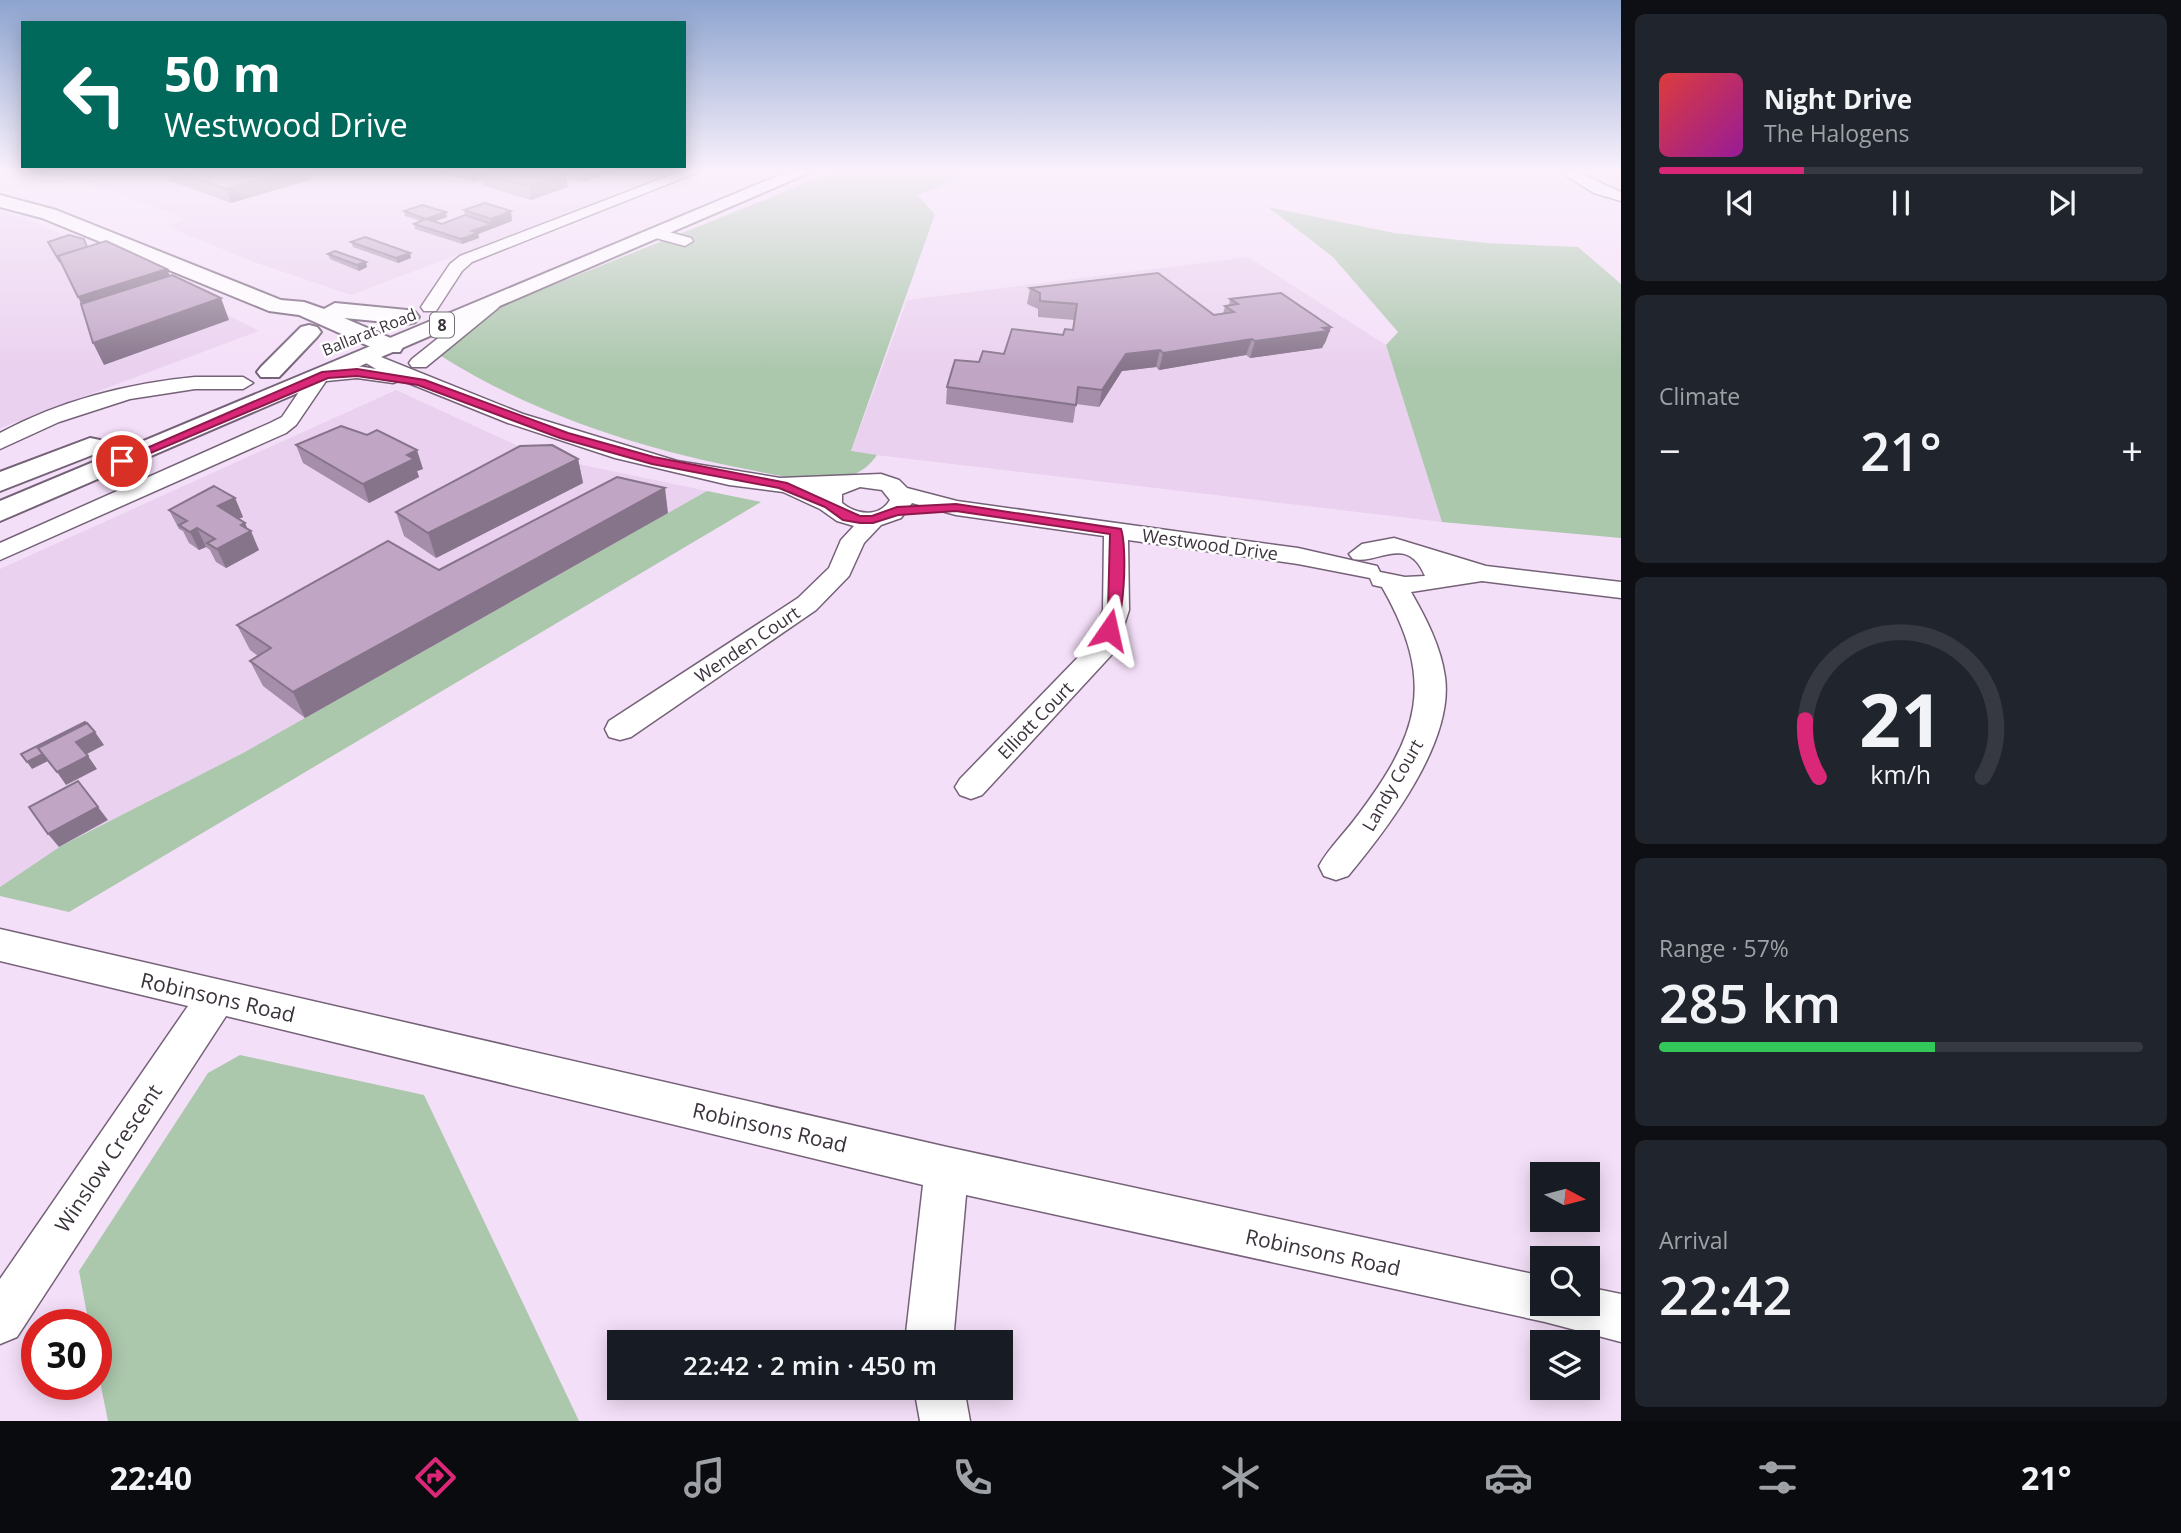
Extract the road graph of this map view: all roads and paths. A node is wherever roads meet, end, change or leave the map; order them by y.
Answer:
1 (109, 238) edge
2 (520, 238) edge
3 (601, 238) edge
4 (649, 238) edge
5 (675, 238) edge
6 (685, 241) dead end
7 (492, 304) junction
8 (430, 307) junction
9 (407, 317) junction
10 (307, 321) junction
11 (337, 345) junction
12 (365, 346) junction
13 (391, 347) junction
14 (270, 372) junction
15 (420, 373) junction
16 (322, 376) junction
17 (243, 383) junction
18 (0, 442) edge
19 (0, 482) edge
20 (844, 482) junction
21 (782, 485) junction
22 (899, 502) junction
23 (0, 512) edge
24 (844, 520) junction
25 (1116, 531) junction
26 (7, 546) edge
27 (1365, 562) junction
28 (1417, 585) junction
29 (1621, 590) edge
30 (620, 729) dead end
31 (971, 787) dead end
32 (1336, 866) dead end
33 (0, 946) edge
34 (217, 996) junction
35 (947, 1169) junction
36 (1530, 1297) edge
37 (1600, 1313) edge
38 (1621, 1318) edge
39 (0, 1320) edge
40 (930, 1330) edge
41 (941, 1400) edge
42 (945, 1421) edge

1 - 10 main road
2 - 8 street
3 - 8 main road, Ballarat Road / 8
4 - 7 main road, Ballarat Road / 8
5 - 6 street
7 - 13 main road, Ballarat Road / 8
7 - 15 street
8 - 9 main road, Ballarat Road / 8
9 - 10 main road
9 - 12 main road, Ballarat Road / 8
10 - 11 main road
10 - 12 main road
10 - 14 main road
11 - 12 main road
11 - 14 main road, Ballarat Road
12 - 13 main road, Ballarat Road / 8
12 - 15 street
12 - 16 main road, Ballarat Road / 8
13 - 15 street
14 - 17 main road, Ballarat Road
15 - 16 street
15 - 21 street
16 - 23 main road, Ballarat Road / 8
16 - 26 street
17 - 18 street, Ballarat Road
17 - 19 main road, Ballarat Road
20 - 21 street
20 - 22 street
20 - 24 street
21 - 24 street
22 - 24 street, Wenden Court
22 - 25 street, Westwood Drive
24 - 30 street, Wenden Court
25 - 27 street, Westwood Drive
25 - 31 street, Elliott Court
27 - 28 street
27 - 28 street
28 - 29 street
28 - 32 street, Landy Court
33 - 34 street, Robinsons Road
34 - 35 street, Robinsons Road
34 - 39 street, Winslow Crescent
35 - 36 street, Robinsons Road
35 - 40 street
37 - 38 street
41 - 42 street

